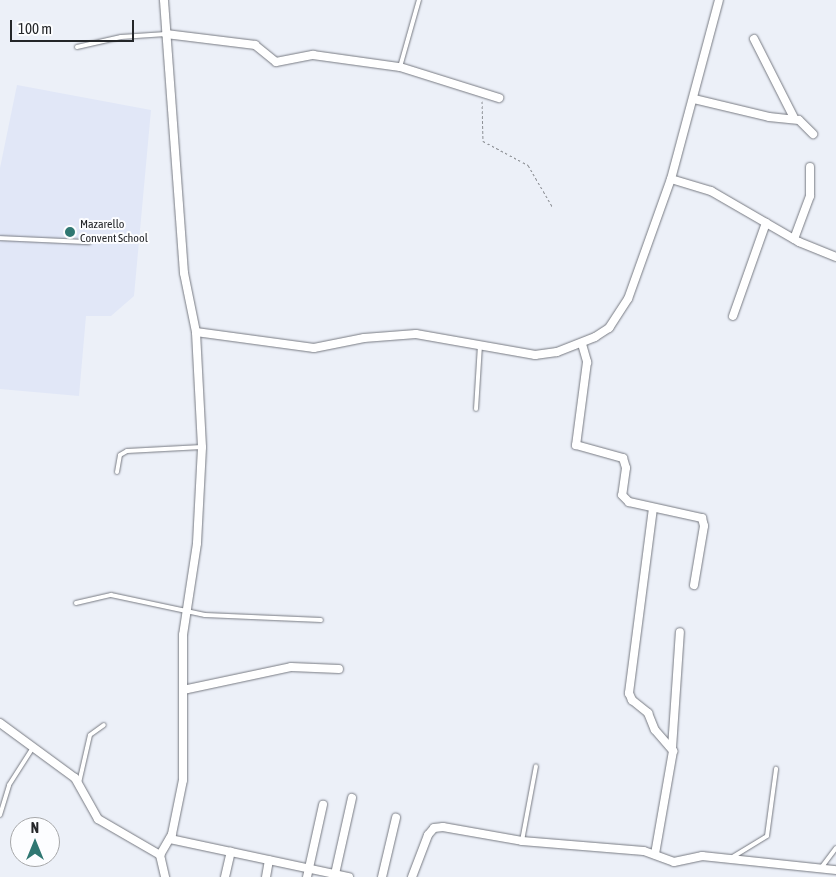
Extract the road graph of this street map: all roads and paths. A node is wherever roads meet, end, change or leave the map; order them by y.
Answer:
1 (164, 0) edge
2 (419, 0) edge
3 (719, 0) edge
4 (166, 34) junction
5 (754, 39) dead end
6 (77, 47) dead end
7 (400, 67) junction
8 (482, 93) junction
9 (499, 98) dead end
10 (694, 99) junction
11 (794, 118) junction
12 (813, 134) dead end
13 (810, 167) dead end
14 (671, 179) junction
15 (552, 206) dead end
16 (766, 223) junction
17 (0, 238) edge
18 (794, 239) junction
19 (90, 242) dead end
20 (836, 257) edge
21 (733, 316) dead end
22 (196, 332) junction
23 (582, 344) junction
24 (480, 345) junction
25 (476, 408) dead end
26 (202, 447) junction
27 (117, 472) dead end
28 (653, 508) junction
29 (694, 585) dead end
30 (76, 603) dead end
31 (185, 612) junction
32 (321, 620) dead end
33 (680, 632) dead end
34 (339, 669) dead end
35 (184, 690) junction
36 (0, 723) edge
37 (104, 725) dead end
38 (672, 748) junction
39 (32, 749) junction
40 (536, 766) dead end
41 (776, 769) dead end
42 (79, 783) junction
43 (352, 798) dead end
44 (323, 805) dead end
45 (0, 815) edge
46 (396, 818) dead end
47 (170, 839) junction
48 (522, 841) junction
49 (836, 848) edge
50 (231, 852) junction
51 (655, 854) junction
52 (160, 855) junction
53 (729, 859) junction
54 (269, 860) junction
55 (309, 868) junction
56 (821, 868) junction
57 (836, 870) edge
58 (335, 874) junction
59 (165, 877) edge
60 (226, 877) edge
61 (266, 877) edge
62 (307, 877) edge
63 (349, 877) edge
64 (382, 877) edge
65 (412, 877) edge

1 - 4 street
2 - 7 lane
3 - 10 street
4 - 6 lane
4 - 7 street
4 - 22 street
5 - 11 street
7 - 8 street
8 - 9 street
8 - 15 path
10 - 11 street
10 - 14 street
11 - 12 street
13 - 18 street
14 - 16 street
14 - 23 street
16 - 18 street
16 - 21 street
17 - 19 lane
18 - 20 street
22 - 24 street
22 - 26 street
23 - 24 street
23 - 28 street
24 - 25 lane
26 - 27 lane
26 - 31 street
28 - 29 street
28 - 38 street
30 - 31 lane
31 - 32 lane
31 - 35 street
33 - 38 street
34 - 35 street
35 - 47 street
36 - 39 street
37 - 42 lane
38 - 51 street
39 - 42 street
39 - 45 lane
40 - 48 lane
41 - 53 lane
42 - 52 street
43 - 58 street
44 - 55 street
46 - 64 street
47 - 50 street
47 - 52 street
48 - 51 street
48 - 65 street
49 - 56 lane
50 - 54 street
50 - 60 street
51 - 53 street
52 - 59 street
53 - 56 street
54 - 55 street
54 - 61 street
55 - 58 street
55 - 62 street
56 - 57 street
58 - 63 street

